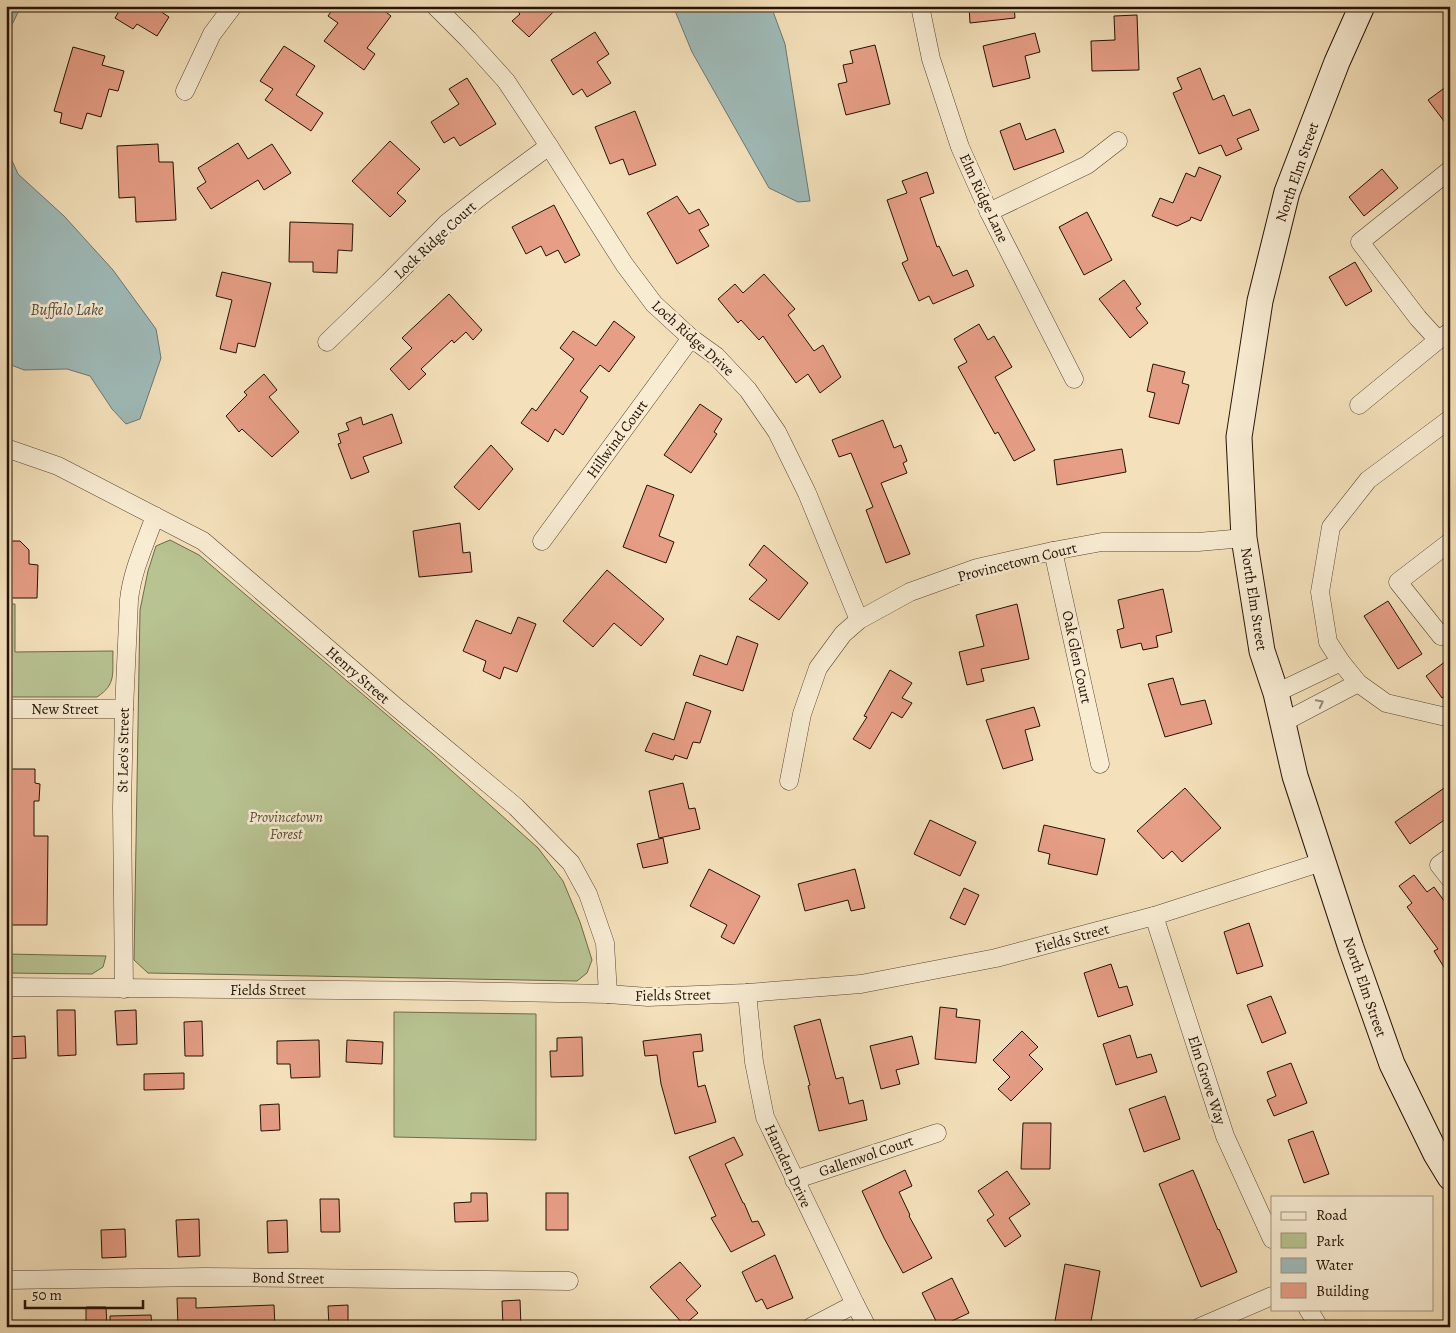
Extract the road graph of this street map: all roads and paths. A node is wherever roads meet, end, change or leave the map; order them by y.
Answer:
1 (233, 6) edge
2 (435, 6) edge
3 (920, 6) edge
4 (1362, 6) edge
5 (185, 91) dead end
6 (1118, 141) dead end
7 (549, 146) junction
8 (1450, 170) edge
9 (989, 212) junction
10 (1444, 336) edge
11 (691, 338) junction
12 (327, 342) dead end
13 (1074, 379) dead end
14 (1359, 405) dead end
15 (1450, 419) edge
16 (6, 448) edge
17 (155, 516) junction
18 (1244, 538) junction
19 (542, 541) dead end
20 (1450, 542) edge
21 (1053, 551) junction
22 (859, 620) junction
23 (1450, 630) edge
24 (1341, 662) junction
25 (1358, 683) junction
26 (1276, 693) junction
27 (6, 709) edge
28 (124, 709) junction
29 (1450, 716) edge
30 (1282, 722) junction
31 (1100, 764) dead end
32 (789, 781) dead end
33 (1450, 857) edge
34 (1322, 862) junction
35 (1450, 879) edge
36 (1154, 916) junction
37 (6, 987) edge
38 (124, 989) junction
39 (747, 993) junction
40 (608, 994) junction
41 (937, 1133) dead end
42 (1450, 1177) edge
43 (794, 1180) junction
44 (1271, 1237) edge
45 (6, 1280) edge
46 (569, 1281) dead end
47 (1271, 1296) edge
48 (854, 1304) junction
49 (1309, 1310) edge
50 (810, 1327) edge
51 (867, 1327) edge
52 (1200, 1327) edge
53 (1319, 1327) edge

1 - 5 street
2 - 7 street, Loch Ridge Drive
3 - 9 street, Elm Ridge Lane
4 - 18 main road, North Elm Street
6 - 9 street
7 - 11 street, Loch Ridge Drive
7 - 12 street, Lock Ridge Court
8 - 10 street
9 - 13 street, Elm Ridge Lane
10 - 14 street
11 - 19 street, Hillwind Court
11 - 22 street, Loch Ridge Drive
15 - 24 street
16 - 17 street, Henry Street
17 - 28 street, St Leo's Street
17 - 40 street, Henry Street
18 - 21 street, Provincetown Court
18 - 26 main road, North Elm Street
20 - 23 street
21 - 22 street, Provincetown Court
21 - 31 street, Oak Glen Court
22 - 32 street, Provincetown Court
24 - 25 street
24 - 26 street
25 - 29 street
30 -> 25 street
26 - 30 main road, North Elm Street
27 - 28 street, New Street
28 - 38 street, St Leo's Street
30 - 34 main road, North Elm Street
33 - 35 street
34 - 36 street, Fields Street
34 - 42 main road, North Elm Street
36 - 39 street, Fields Street
36 - 44 street, Elm Grove Way
37 - 38 street, Fields Street
38 - 40 street, Fields Street
39 - 40 street, Fields Street
39 - 43 street, Hamden Drive
41 - 43 street, Gallenwol Court
43 - 48 street, Hamden Drive
45 - 46 street, Bond Street
47 - 52 street
48 - 50 street
48 - 51 street, Hamden Drive
49 - 53 street

